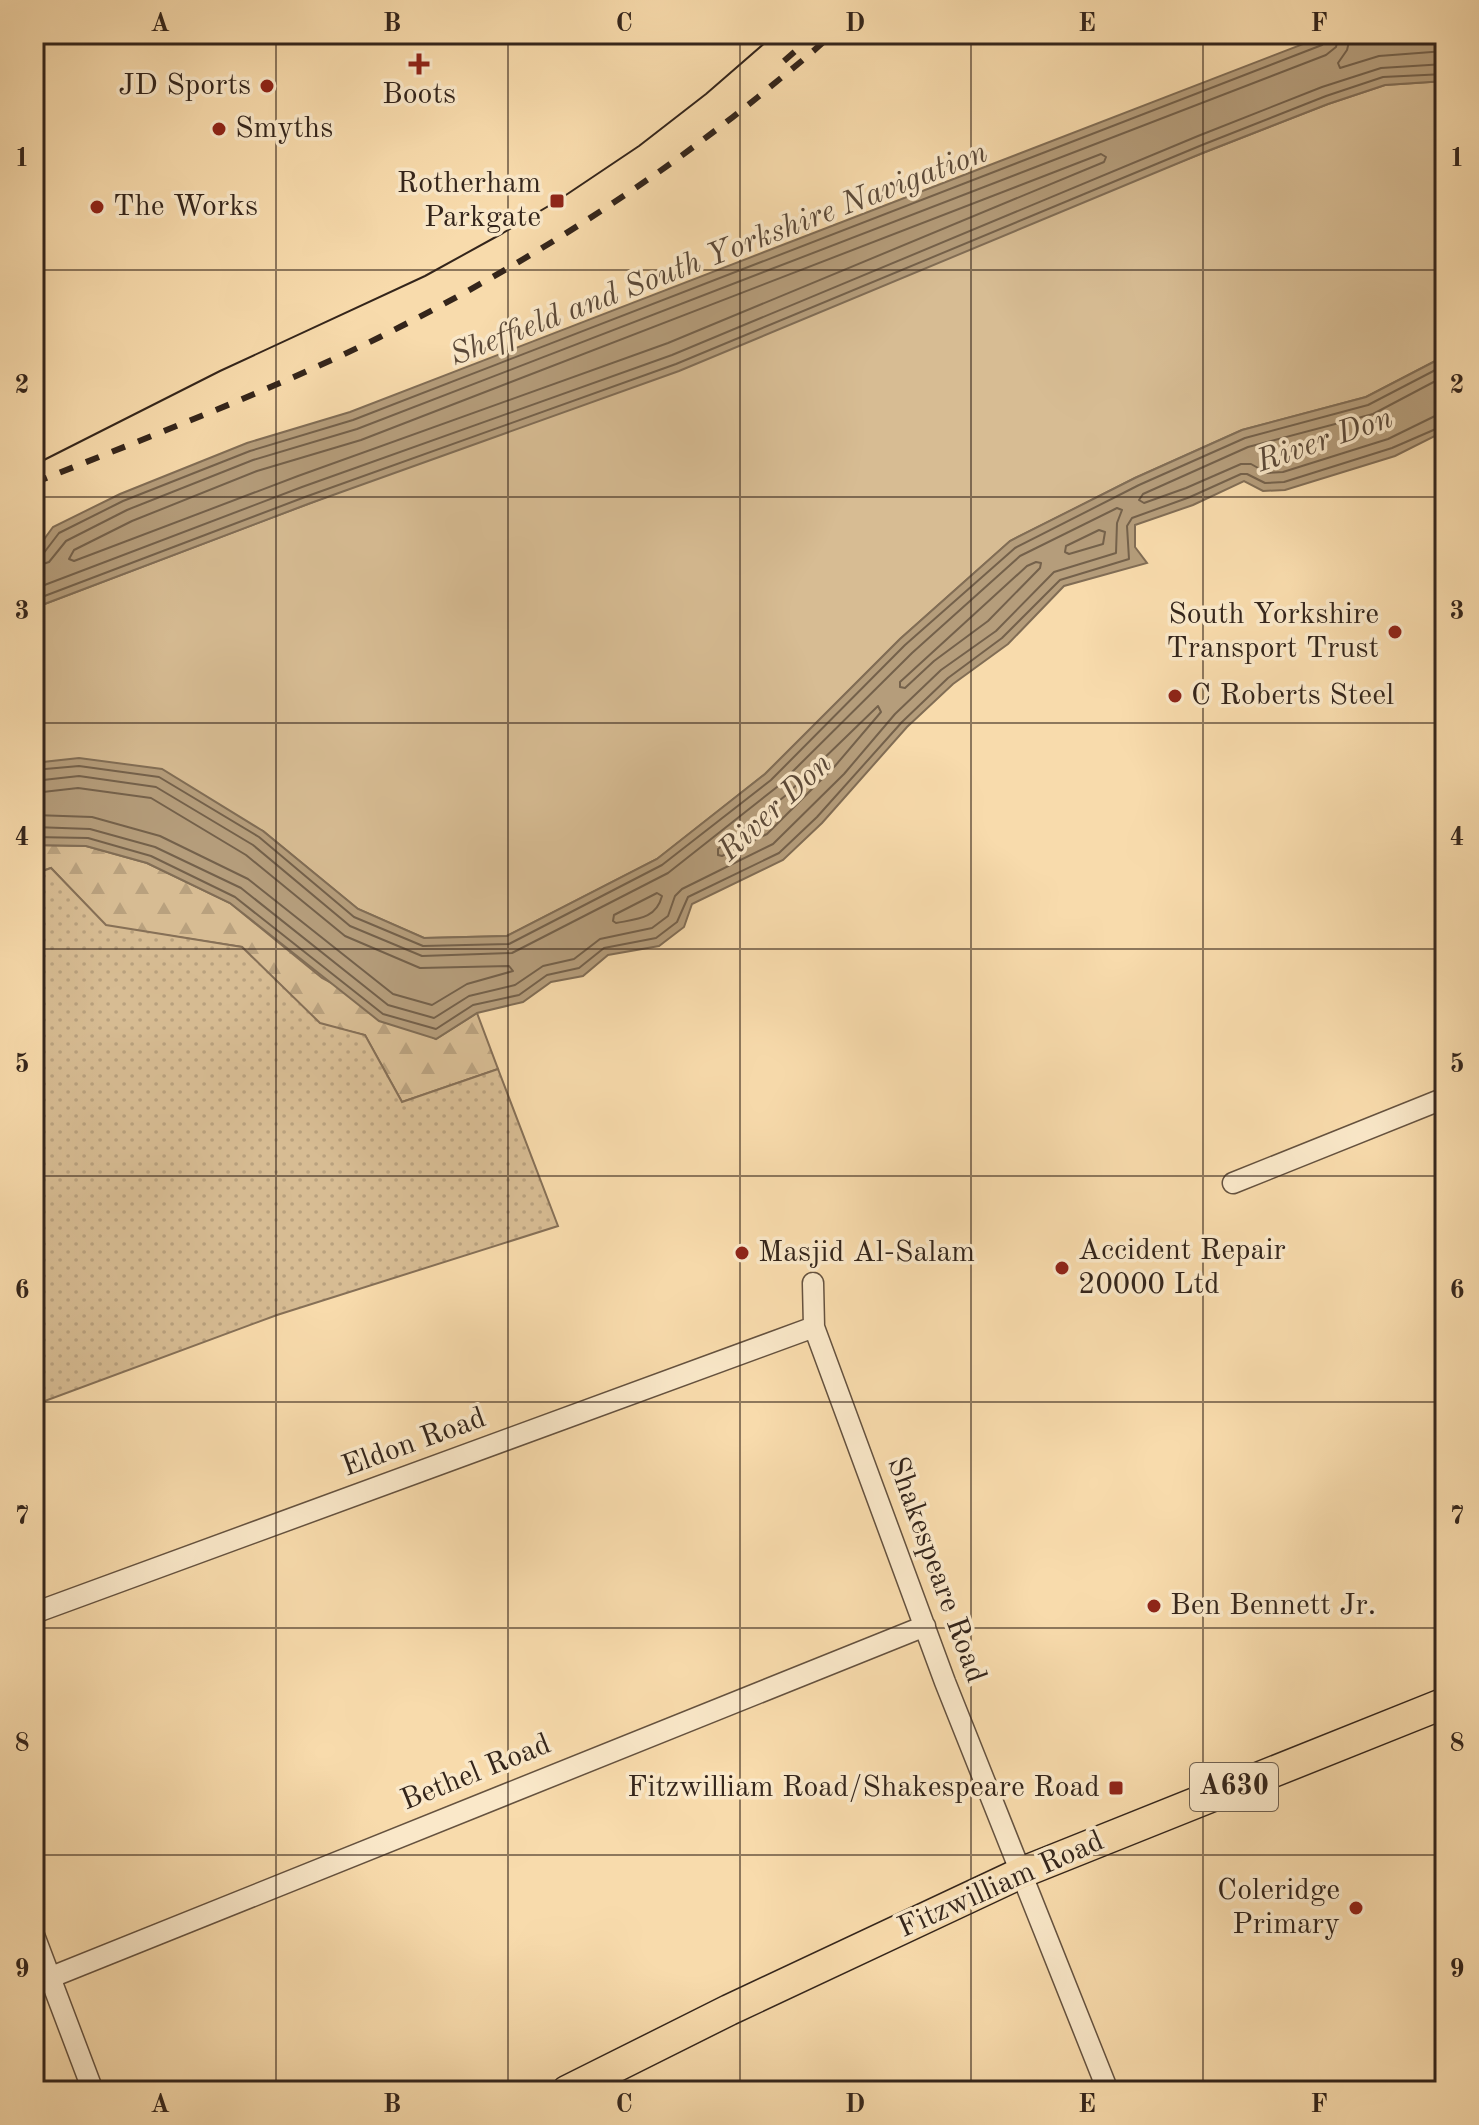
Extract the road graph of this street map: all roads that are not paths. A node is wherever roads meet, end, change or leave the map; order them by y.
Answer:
1 (1445, 1098) edge
2 (1233, 1183) dead end
3 (813, 1283) dead end
4 (814, 1327) junction
5 (34, 1613) edge
6 (925, 1626) junction
7 (1445, 1703) edge
8 (1023, 1872) junction
9 (34, 1935) edge
10 (42, 1980) edge
11 (93, 2091) edge
12 (567, 2091) edge
13 (1108, 2091) edge

1 - 2 street
3 - 4 street, Shakespeare Road
4 - 5 street, Eldon Road
4 - 6 street, Shakespeare Road
6 - 8 street, Shakespeare Road
6 - 10 street, Bethel Road
7 - 8 main road, Fitzwilliam Road / A630
8 - 12 main road, Fitzwilliam Road / A630
8 - 13 street, Shakespeare Road
9 - 10 street
10 - 11 street

